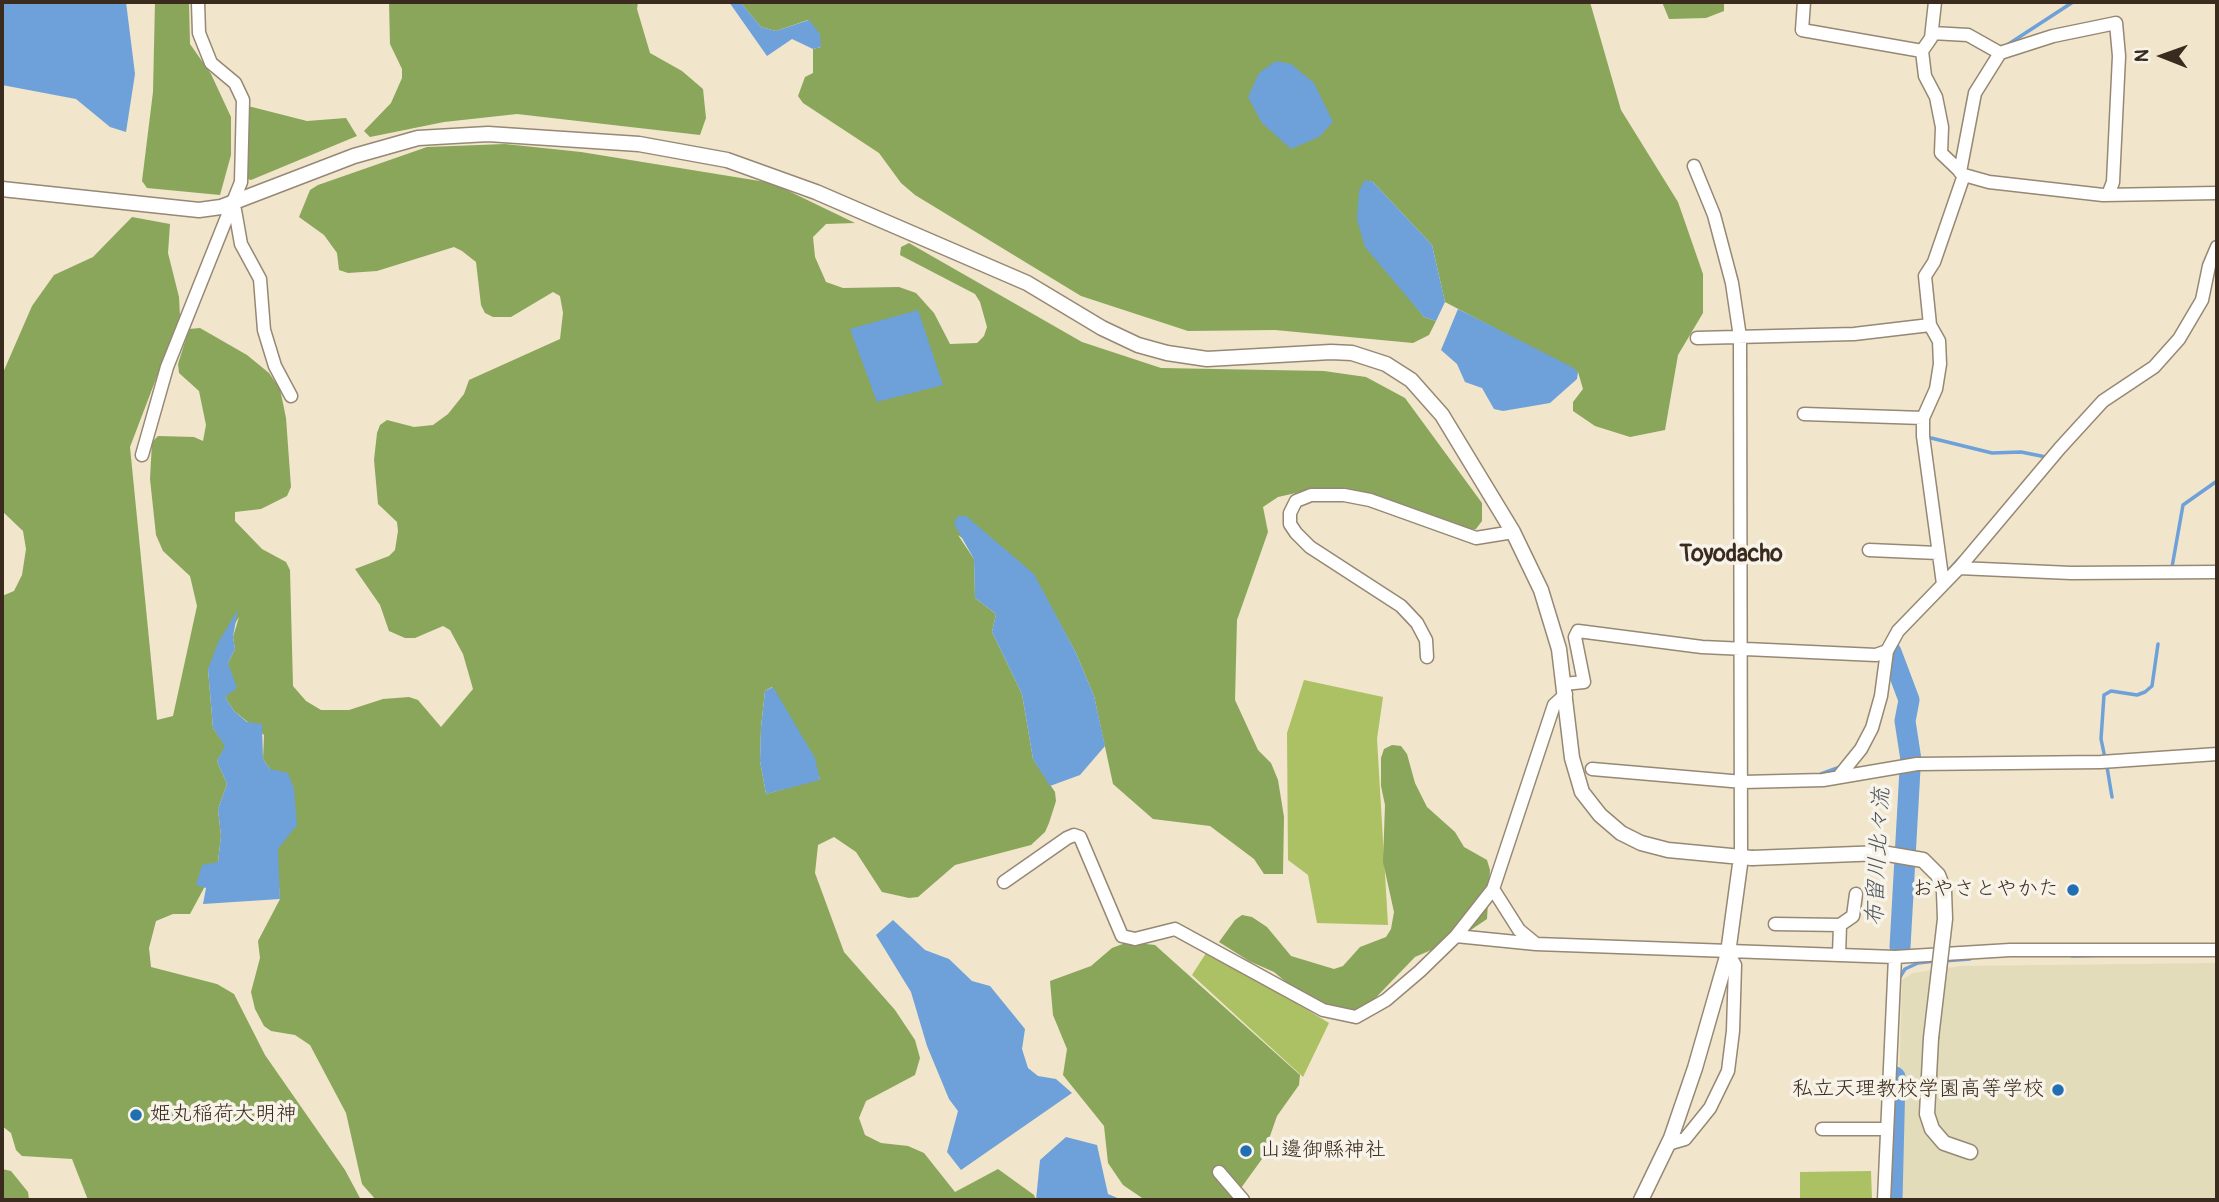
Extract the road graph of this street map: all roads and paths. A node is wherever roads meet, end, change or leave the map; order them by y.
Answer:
1 (198, 2) edge
2 (1804, 2) edge
3 (1935, 2) edge
4 (1932, 33) junction
5 (1922, 51) junction
6 (2000, 53) junction
7 (1694, 166) dead end
8 (1962, 174) junction
9 (2, 189) edge
10 (2217, 193) edge
11 (2108, 195) junction
12 (234, 203) junction
13 (2217, 247) edge
14 (1930, 325) junction
15 (1740, 337) junction
16 (1697, 338) dead end
17 (290, 396) dead end
18 (1804, 414) dead end
19 (1923, 418) junction
20 (142, 455) dead end
21 (1513, 532) junction
22 (1869, 550) dead end
23 (1938, 553) junction
24 (1959, 568) junction
25 (2217, 572) edge
26 (1943, 584) junction
27 (1741, 649) junction
28 (1887, 651) junction
29 (1427, 657) dead end
30 (1565, 689) junction
31 (2217, 754) edge
32 (1592, 769) dead end
33 (1840, 775) junction
34 (1742, 782) junction
35 (1746, 857) junction
36 (1004, 882) dead end
37 (1493, 889) junction
38 (1856, 894) dead end
39 (1775, 924) dead end
40 (1840, 925) junction
41 (1456, 936) junction
42 (1536, 944) junction
43 (2217, 950) edge
44 (1728, 953) junction
45 (1839, 955) junction
46 (1895, 957) junction
47 (1822, 1129) dead end
48 (1885, 1129) junction
49 (1668, 1144) junction
50 (1970, 1152) dead end
51 (1219, 1172) dead end
52 (1243, 1200) edge
53 (1641, 1200) edge
54 (1884, 1200) edge

1 - 12 street
2 - 5 street
3 - 4 street
4 - 5 street
4 - 6 street
5 - 8 street
6 - 8 street
6 - 11 street
7 - 15 street
8 - 11 street
8 - 14 street
9 - 12 street
10 - 11 street
12 - 17 street
12 - 20 street
12 - 21 street
13 - 24 street
14 - 15 street
14 - 19 street
15 - 16 street
15 - 27 street
18 - 19 street
19 - 23 street
21 - 29 street
21 - 30 street
22 - 23 street
23 - 26 street
24 - 25 street
24 - 26 street
26 - 28 street
27 - 28 street
27 - 30 street
27 - 34 street
28 - 33 street
30 - 35 street
30 - 37 street
31 - 33 street
32 - 34 street
33 - 34 street
34 - 35 street
35 - 44 street
35 - 50 street, bridge
36 - 41 street
37 - 41 street
37 - 42 street
38 - 40 street
39 - 40 street
40 - 45 street
41 - 42 street
42 - 44 street
43 - 46 street
44 - 45 street
44 - 49 street
44 - 49 street
45 - 46 street
46 - 48 street
47 - 48 street
48 - 54 street
49 - 53 street
51 - 52 street

